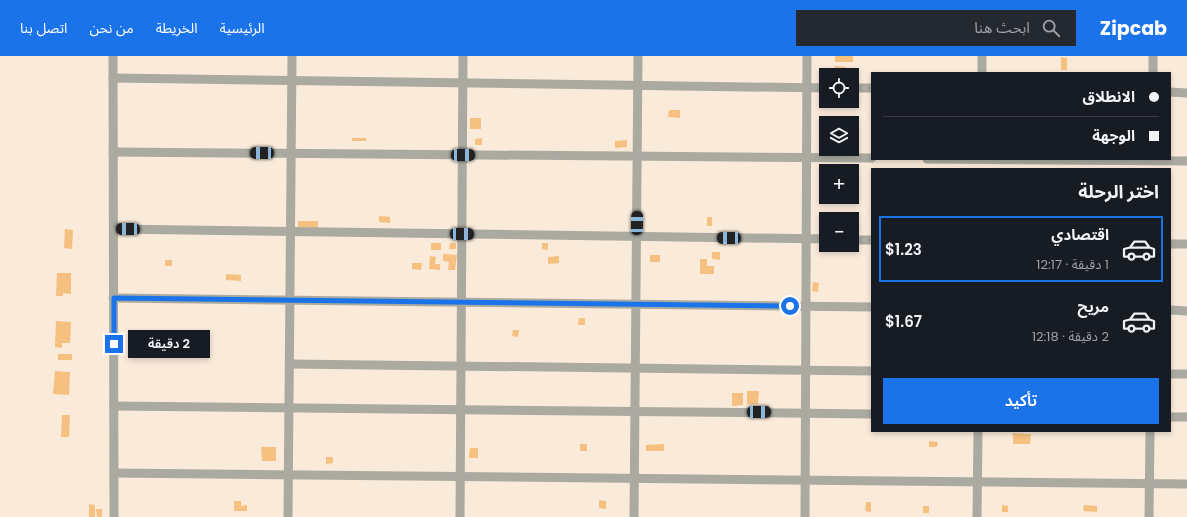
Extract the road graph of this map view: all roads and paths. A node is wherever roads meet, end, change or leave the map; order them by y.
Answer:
1 (114, 56) edge
2 (292, 56) edge
3 (464, 56) edge
4 (638, 56) edge
5 (807, 56) edge
6 (982, 56) edge
7 (1153, 56) edge
8 (982, 72) edge
9 (1153, 72) edge
10 (114, 78) junction
11 (292, 81) junction
12 (463, 83) junction
13 (638, 85) junction
14 (806, 88) junction
15 (819, 88) edge
16 (859, 88) edge
17 (871, 88) edge
18 (1171, 92) edge
19 (1187, 93) edge
20 (114, 152) junction
21 (292, 154) junction
22 (463, 155) junction
23 (637, 157) junction
24 (806, 158) junction
25 (871, 158) edge
26 (1024, 160) edge
27 (1187, 161) edge
28 (1152, 163) edge
29 (114, 229) junction
30 (291, 232) junction
31 (462, 234) junction
32 (636, 237) junction
33 (806, 239) junction
34 (819, 239) edge
35 (859, 240) edge
36 (871, 240) edge
37 (1171, 244) edge
38 (1187, 244) edge
39 (114, 298) junction
40 (290, 300) junction
41 (462, 302) junction
42 (636, 304) junction
43 (806, 306) junction
44 (871, 307) edge
45 (1171, 310) edge
46 (1187, 311) edge
47 (290, 364) junction
48 (461, 366) junction
49 (635, 368) junction
50 (805, 370) junction
51 (871, 371) edge
52 (1171, 374) edge
53 (1187, 374) edge
54 (114, 406) junction
55 (289, 407) junction
56 (461, 409) junction
57 (635, 411) junction
58 (805, 413) junction
59 (871, 414) edge
60 (1171, 417) edge
61 (1187, 417) edge
62 (978, 432) edge
63 (1150, 432) edge
64 (114, 473) junction
65 (289, 475) junction
66 (460, 476) junction
67 (634, 478) junction
68 (805, 480) junction
69 (977, 482) junction
70 (1149, 483) junction
71 (1187, 484) edge
72 (114, 517) edge
73 (288, 517) edge
74 (460, 517) edge
75 (634, 517) edge
76 (805, 517) edge
77 (977, 517) edge
78 (1149, 517) edge

1 - 10 street
2 - 11 street
3 - 12 street
4 - 13 street
5 - 14 street
6 - 8 street
7 - 9 street
10 - 11 street
10 - 20 street
11 - 12 street
11 - 21 street
12 - 13 street
12 - 22 street
13 - 14 street
13 - 23 street
14 - 15 street
14 - 24 street
16 - 17 street
18 - 19 street
20 - 21 street
20 - 29 street
21 - 22 street
21 - 30 street
22 - 23 street
22 - 31 street
23 - 24 street
23 - 32 street
24 - 25 street
24 - 33 street
26 - 28 street
27 - 28 street
29 - 30 street
29 - 39 street
30 - 31 street
30 - 40 street
31 - 32 street
31 - 41 street
32 - 33 street
32 - 42 street
33 - 34 street
33 - 43 street
35 - 36 street
37 - 38 street
39 - 40 street
39 - 54 street
40 - 41 street
40 - 47 street
41 - 42 street
41 - 48 street
42 - 43 street
42 - 49 street
43 - 44 street
43 - 50 street
45 - 46 street
47 - 48 street
47 - 55 street
48 - 49 street
48 - 56 street
49 - 50 street
49 - 57 street
50 - 51 street
50 - 58 street
52 - 53 street
54 - 55 street
54 - 64 street
55 - 56 street
55 - 65 street
56 - 57 street
56 - 66 street
57 - 58 street
57 - 67 street
58 - 59 street
58 - 68 street
60 - 61 street
62 - 69 street
63 - 70 street
64 - 65 street
64 - 72 street
65 - 66 street
65 - 73 street
66 - 67 street
66 - 74 street
67 - 68 street
67 - 75 street
68 - 69 street
68 - 76 street
69 - 70 street
69 - 77 street
70 - 71 street
70 - 78 street

